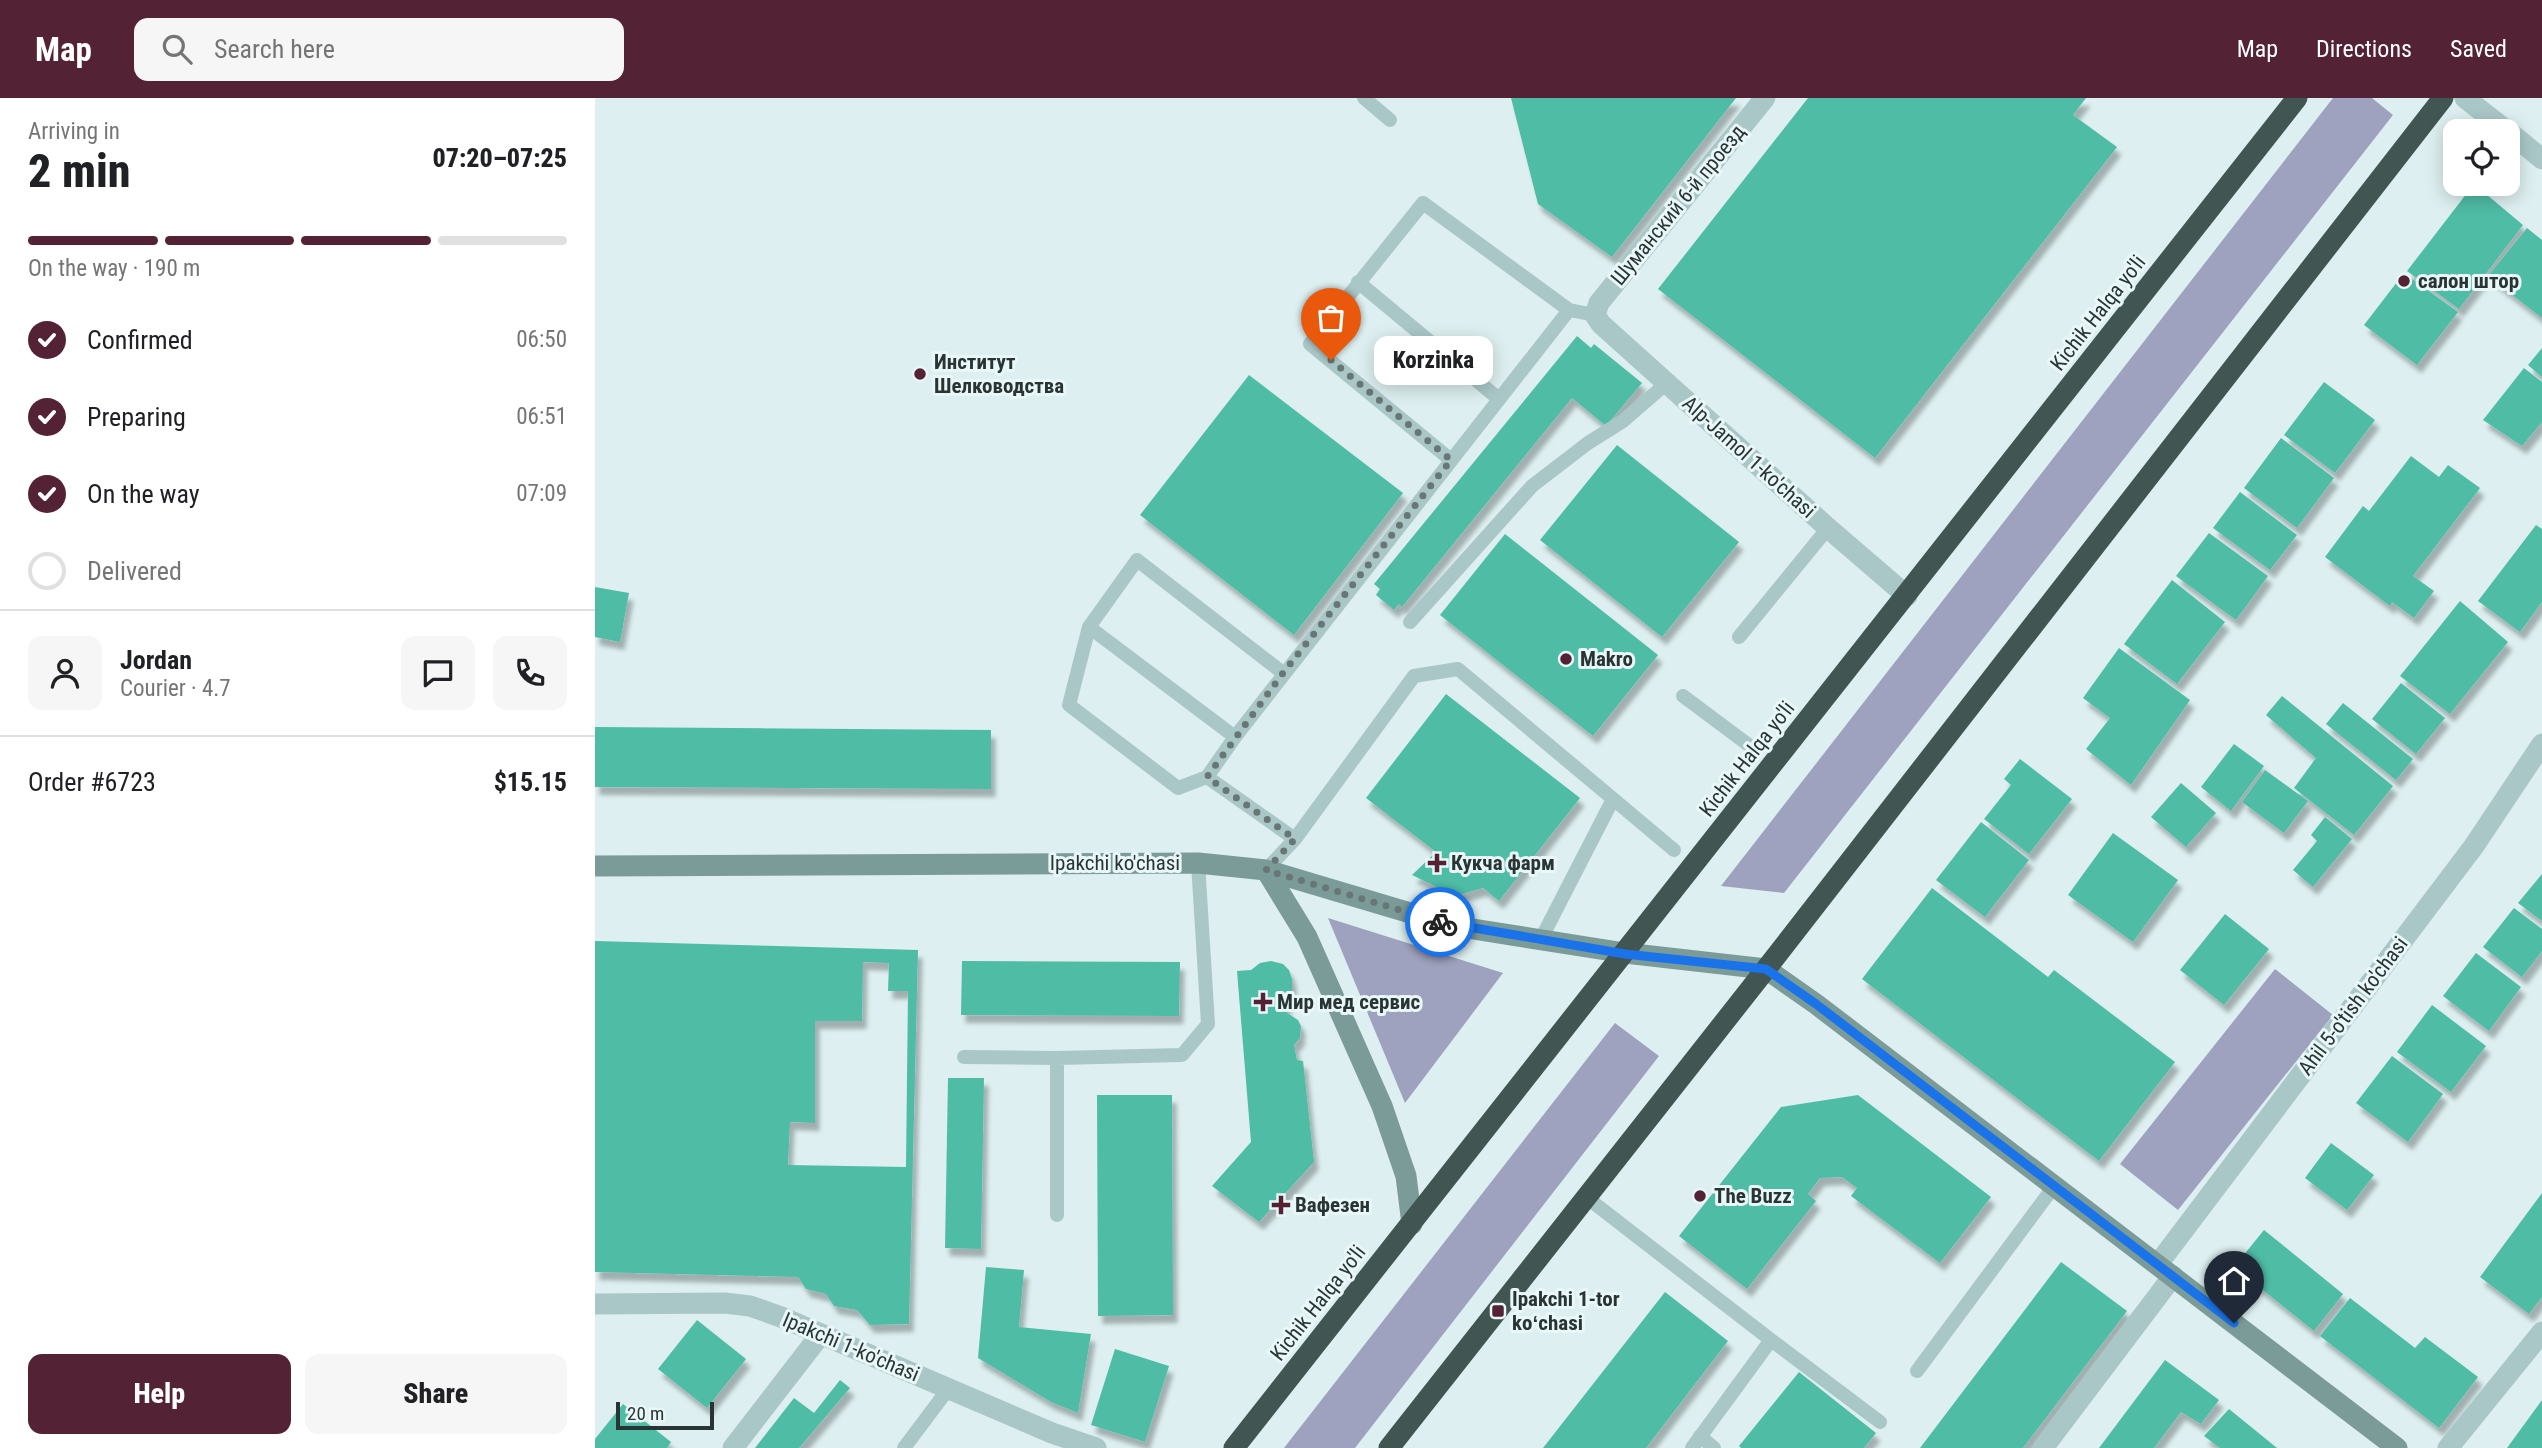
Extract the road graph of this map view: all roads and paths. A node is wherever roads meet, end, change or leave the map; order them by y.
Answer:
1 (1364, 98) edge
2 (1765, 98) edge
3 (2297, 98) edge
4 (2443, 98) edge
5 (2465, 98) edge
6 (2492, 119) edge
7 (1390, 120) dead end
8 (2520, 141) edge
9 (2542, 159) edge
10 (1358, 282) junction
11 (1569, 310) junction
12 (1595, 315) junction
13 (1667, 383) junction
14 (1499, 399) junction
15 (1451, 460) junction
16 (1828, 528) junction
17 (1907, 596) junction
18 (1409, 622) dead end
19 (1089, 626) junction
20 (1739, 637) dead end
21 (1283, 673) junction
22 (1683, 696) dead end
23 (1235, 737) junction
24 (2542, 744) edge
25 (1749, 746) dead end
26 (1207, 777) junction
27 (1613, 799) junction
28 (1295, 839) junction
29 (1674, 850) dead end
30 (1198, 863) junction
31 (595, 866) edge
32 (1266, 870) junction
33 (1540, 941) junction
34 (1625, 954) junction
35 (1766, 969) junction
36 (964, 1057) dead end
37 (1056, 1058) junction
38 (2055, 1185) junction
39 (1586, 1197) junction
40 (1057, 1215) dead end
41 (1412, 1224) junction
42 (2165, 1270) junction
43 (595, 1304) edge
44 (2542, 1332) edge
45 (821, 1334) junction
46 (1772, 1340) junction
47 (1917, 1371) dead end
48 (949, 1388) junction
49 (1880, 1422) dead end
50 (1696, 1442) edge
51 (733, 1448) edge
52 (904, 1448) edge
53 (1096, 1448) edge
54 (1234, 1448) edge
55 (1389, 1448) edge
56 (1714, 1448) edge
57 (2043, 1448) edge
58 (2397, 1448) edge
59 (2448, 1448) edge

1 - 7 lane
2 - 12 street, Шуманский 6-й проезд
3 - 17 highway, Kichik Halqa yo'li
4 - 35 highway
5 - 6 street
8 - 9 street
10 - 11 lane
10 - 14 lane
10 - 15 lane
11 - 12 lane
11 - 14 lane
12 - 13 street, Alp-Jamol 1-ko'chasi
13 - 16 street, Alp-Jamol 1-ko'chasi
13 - 18 lane
14 - 15 lane
15 - 21 lane
16 - 17 street, Alp-Jamol 1-ko'chasi
16 - 20 lane
17 - 34 highway, Kichik Halqa yo'li
19 - 21 lane
19 - 23 lane
19 - 26 lane
21 - 23 lane
22 - 25 lane
23 - 26 lane
24 - 42 street, Ahil 5-o'tish ko'chasi
26 - 28 lane
27 - 28 lane
27 - 29 lane
27 - 33 lane
28 - 32 lane
30 - 31 main road, Ipakchi ko'chasi
30 - 32 main road, Ipakchi ko'chasi
30 - 37 lane
32 - 33 main road, Ipakchi ko'chasi
32 - 41 main road
33 - 34 main road, Ipakchi ko'chasi
34 - 35 main road, Ipakchi ko'chasi
34 - 41 highway, Kichik Halqa yo'li
35 - 38 main road
35 - 39 highway
36 - 37 lane
37 - 40 lane
38 - 42 main road
38 - 47 lane
39 - 46 lane
39 - 55 highway
41 - 54 highway, Kichik Halqa yo'li
42 - 57 street, Ahil 5-o'tish ko'chasi
42 - 58 main road
43 - 45 street, Ipakchi 1-ko'chasi
44 - 59 street
45 - 48 street, Ipakchi 1-ko'chasi
45 - 51 street
46 - 49 lane
46 - 50 lane
48 - 52 lane
48 - 53 street, Ipakchi 1-ko'chasi
50 - 56 lane

